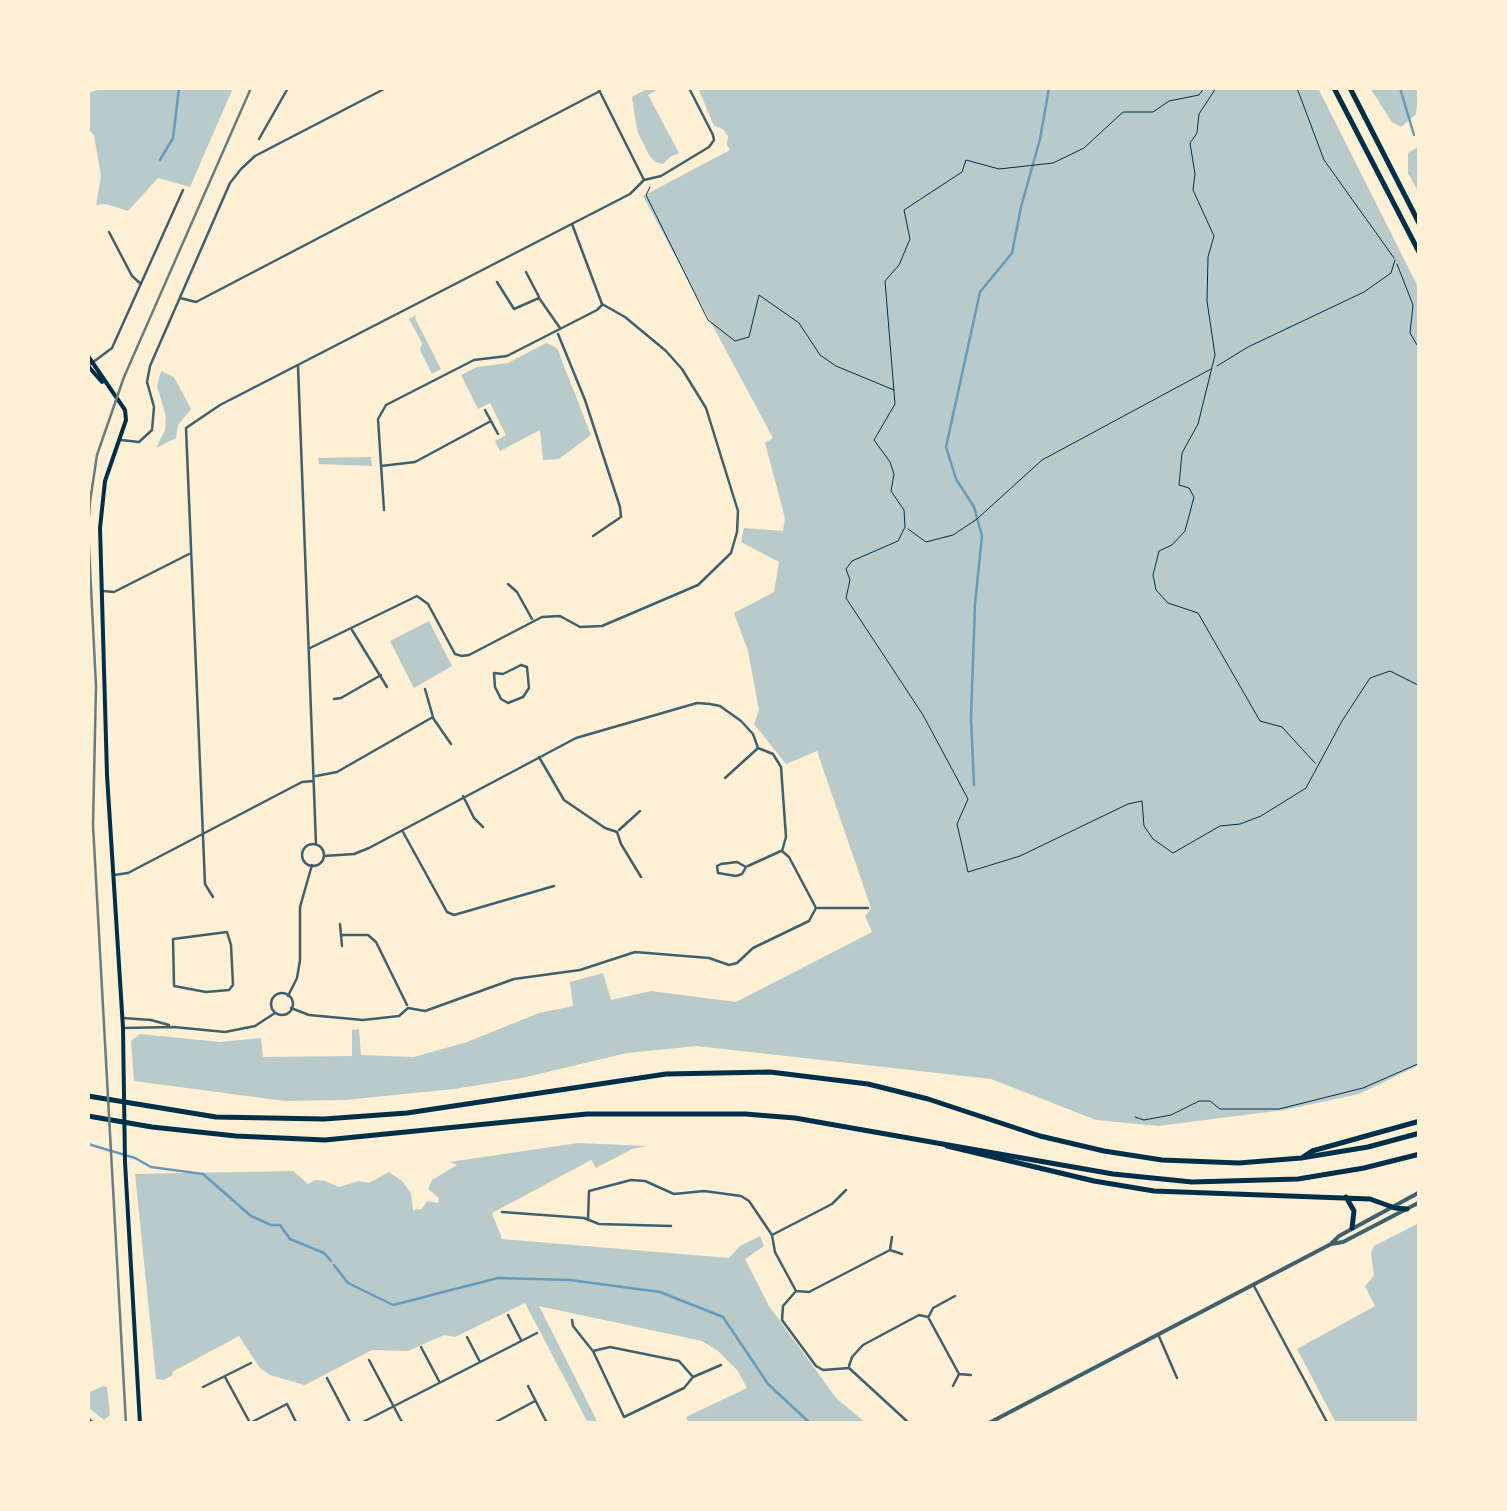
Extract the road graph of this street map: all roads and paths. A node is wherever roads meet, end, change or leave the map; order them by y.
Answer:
1 (288, 88) edge
2 (386, 88) edge
3 (689, 88) edge
4 (1204, 88) edge
5 (1216, 88) edge
6 (1297, 88) edge
7 (1334, 88) edge
8 (1350, 88) edge
9 (599, 89) edge
10 (260, 139) dead end
11 (654, 178) junction
12 (644, 180) junction
13 (184, 190) dead end
14 (572, 223) junction
15 (1420, 225) edge
16 (108, 232) dead end
17 (1420, 254) edge
18 (1396, 260) junction
19 (526, 272) dead end
20 (497, 282) dead end
21 (142, 284) junction
22 (180, 298) junction
23 (539, 298) junction
24 (602, 304) junction
25 (559, 330) junction
26 (1420, 350) edge
27 (88, 356) edge
28 (298, 365) junction
29 (89, 366) edge
30 (1213, 368) junction
31 (896, 391) junction
32 (486, 410) dead end
33 (492, 421) junction
34 (498, 434) dead end
35 (121, 440) junction
36 (380, 466) junction
37 (384, 510) dead end
38 (906, 527) junction
39 (593, 536) dead end
40 (191, 553) junction
41 (508, 584) dead end
42 (103, 591) junction
43 (533, 620) junction
44 (351, 628) junction
45 (310, 648) junction
46 (503, 674) joint
47 (381, 675) junction
48 (1420, 686) edge
49 (388, 687) dead end
50 (425, 689) dead end
51 (334, 699) dead end
52 (433, 717) junction
53 (451, 744) dead end
54 (758, 748) junction
55 (539, 756) junction
56 (1317, 765) junction
57 (725, 778) dead end
58 (315, 779) junction
59 (463, 796) junction
60 (640, 811) dead end
61 (483, 827) dead end
62 (402, 830) junction
63 (617, 832) junction
64 (204, 833) junction
65 (316, 844) junction
66 (782, 851) junction
67 (324, 856) junction
68 (312, 865) junction
69 (746, 867) junction
70 (113, 875) junction
71 (642, 877) dead end
72 (554, 886) dead end
73 (213, 897) dead end
74 (816, 908) junction
75 (868, 908) dead end
76 (340, 924) dead end
77 (227, 932) joint
78 (341, 935) junction
79 (342, 946) dead end
80 (288, 996) junction
81 (292, 1008) junction
82 (408, 1008) junction
83 (275, 1012) junction
84 (122, 1018) junction
85 (174, 1027) junction
86 (123, 1028) junction
87 (1420, 1063) edge
88 (88, 1096) edge
89 (88, 1116) edge
90 (1135, 1117) dead end
91 (1420, 1121) edge
92 (1420, 1133) edge
93 (940, 1143) junction
94 (1420, 1154) edge
95 (1300, 1158) junction
96 (846, 1190) dead end
97 (1420, 1192) edge
98 (1346, 1198) junction
99 (1420, 1202) edge
100 (1391, 1207) junction
101 (1407, 1209) junction
102 (502, 1212) dead end
103 (588, 1220) junction
104 (671, 1226) dead end
105 (1352, 1228) junction
106 (772, 1235) junction
107 (892, 1237) dead end
108 (1331, 1244) junction
109 (890, 1250) junction
110 (902, 1254) dead end
111 (1253, 1285) junction
112 (796, 1291) junction
113 (955, 1296) dead end
114 (508, 1314) dead end
115 (928, 1317) junction
116 (572, 1320) dead end
117 (537, 1333) dead end
118 (1158, 1334) junction
119 (467, 1337) dead end
120 (522, 1340) junction
121 (422, 1347) dead end
122 (593, 1351) junction
123 (370, 1360) dead end
124 (251, 1362) dead end
125 (480, 1362) junction
126 (721, 1365) dead end
127 (849, 1368) junction
128 (959, 1374) junction
129 (972, 1375) dead end
130 (225, 1377) junction
131 (327, 1378) dead end
132 (694, 1378) junction
133 (1177, 1378) dead end
134 (440, 1382) junction
135 (528, 1386) dead end
136 (953, 1386) dead end
137 (203, 1387) dead end
138 (535, 1401) junction
139 (394, 1406) junction
140 (624, 1417) junction
141 (88, 1418) edge
142 (249, 1423) edge
143 (94, 1424) edge
144 (140, 1424) edge
145 (297, 1424) edge
146 (351, 1424) edge
147 (360, 1424) edge
148 (403, 1424) edge
149 (492, 1424) edge
150 (547, 1424) edge
151 (626, 1424) edge
152 (910, 1424) edge
153 (987, 1424) edge
154 (1328, 1424) edge

1 - 10 street
2 - 22 street
3 - 11 street
4 - 31 path
5 - 30 path
6 - 18 path
7 - 17 main road
8 - 15 main road
9 - 12 street
9 - 22 street
11 - 12 street
11 - 31 path
12 - 14 street
13 - 21 street
14 - 24 street
14 - 28 street
16 - 21 street
18 - 26 path
18 - 30 path
19 - 23 street
20 - 23 street
21 - 29 street
22 - 35 street
23 - 25 street
24 - 25 street
24 - 43 street
25 - 36 street
25 - 39 street
27 - 29 main road
28 - 40 street
28 - 45 street
29 - 35 main road
30 - 38 path
30 - 56 path
31 - 38 path
32 - 33 street
33 - 34 street
33 - 36 street
35 - 42 main road
36 - 37 street
38 - 56 path
40 - 42 street
40 - 64 street
41 - 43 street
42 - 70 main road
43 - 44 street
44 - 45 street
44 - 47 street
45 - 58 street
46 - 46 street
47 - 49 street
47 - 51 street
48 - 56 path
50 - 52 street
52 - 53 street
52 - 58 street
54 - 55 street
54 - 57 street
54 - 66 street
55 - 59 street
55 - 63 street
58 - 64 street
58 - 65 street
59 - 61 street
59 - 62 street
60 - 63 street
62 - 67 street
62 - 72 street
63 - 71 street
64 - 70 street
64 - 73 street
65 - 67 street
65 - 68 street
66 - 69 street
66 - 74 street
67 - 68 street
68 - 80 street
69 - 69 street
70 - 84 main road
74 - 75 street
74 - 82 street
76 - 78 street
77 - 77 street
78 - 79 street
78 - 82 street
80 - 81 street
80 - 83 street
81 - 82 street
81 - 83 street
83 - 85 street
84 - 85 street
84 - 86 main road
85 - 86 street
86 - 144 main road
87 - 90 path
88 - 95 main road
89 - 93 main road
91 - 95 main road
92 - 95 main road
93 - 94 main road
93 - 98 main road
96 - 106 street
97 - 100 street
98 - 100 main road
98 - 105 main road
99 - 101 street
100 - 101 main road
100 - 105 street
101 - 108 street
102 - 103 street
103 - 104 street
103 - 106 street
105 - 108 street
106 - 112 street
107 - 109 street
108 - 111 street
109 - 110 street
109 - 112 street
111 - 118 street
111 - 154 street
112 - 127 street
113 - 115 street
114 - 120 street
115 - 127 street
115 - 128 street
116 - 122 street
117 - 120 street
118 - 133 street
118 - 153 street
119 - 125 street
120 - 125 street
121 - 134 street
122 - 132 street
122 - 140 street
123 - 139 street
124 - 130 street
125 - 134 street
126 - 132 street
127 - 152 street
128 - 129 street
128 - 136 street
130 - 137 street
130 - 142 street
131 - 146 street
132 - 140 street
134 - 139 street
135 - 138 street
138 - 149 street
138 - 150 street
139 - 147 street
139 - 148 street
140 - 151 street
141 - 143 street
142 - 145 street

